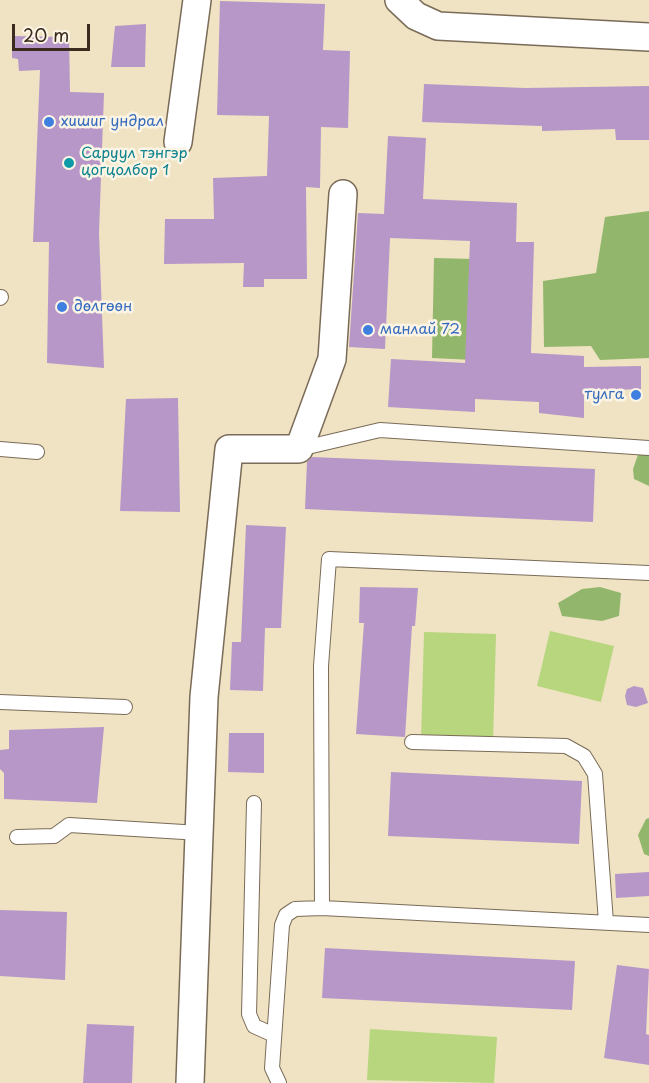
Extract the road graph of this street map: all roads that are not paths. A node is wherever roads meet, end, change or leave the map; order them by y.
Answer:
1 (197, 0) edge
2 (399, 0) edge
3 (649, 37) edge
4 (178, 142) dead end
5 (343, 194) dead end
6 (649, 448) edge
7 (0, 449) edge
8 (299, 449) junction
9 (37, 452) dead end
10 (649, 573) edge
11 (0, 702) edge
12 (125, 707) dead end
13 (412, 742) dead end
14 (254, 803) dead end
15 (200, 833) junction
16 (17, 837) dead end
17 (322, 908) junction
18 (606, 922) junction
19 (649, 925) edge
20 (274, 1035) junction
21 (190, 1083) edge
22 (279, 1083) edge

1 - 4 street
2 - 3 street
5 - 8 street
6 - 8 lane
7 - 9 lane
8 - 15 street
10 - 17 lane
11 - 12 lane
13 - 18 lane
14 - 20 lane
15 - 16 lane
15 - 21 street
17 - 18 lane
17 - 20 lane
18 - 19 lane
20 - 22 lane

